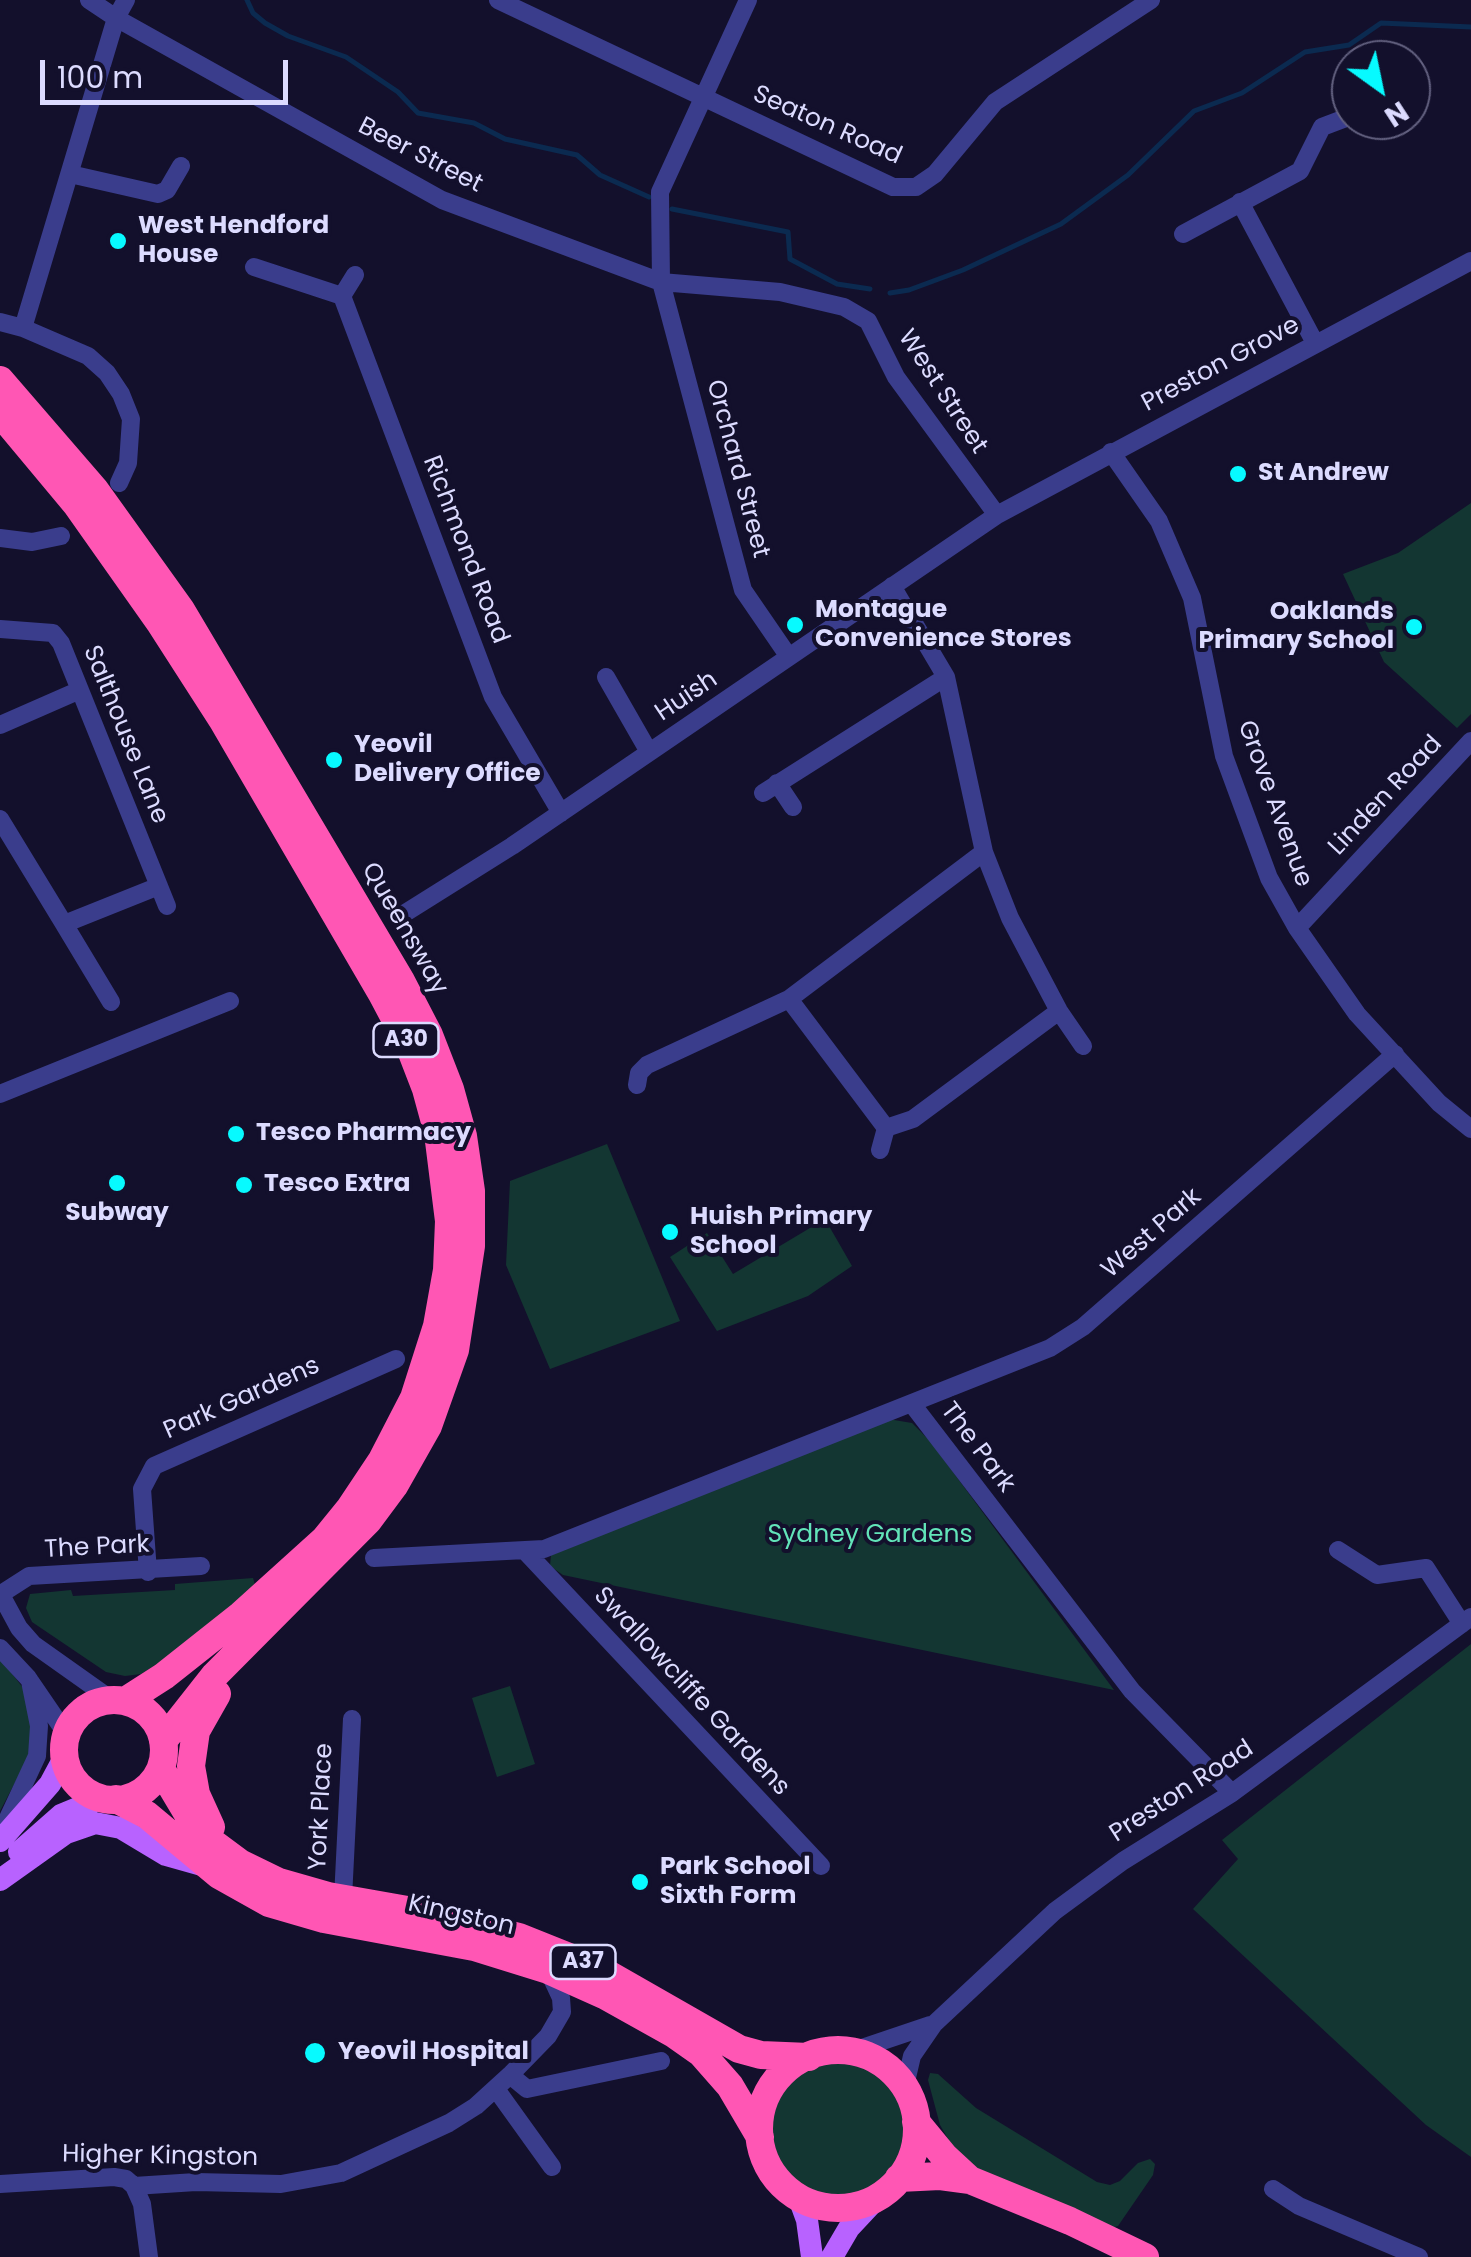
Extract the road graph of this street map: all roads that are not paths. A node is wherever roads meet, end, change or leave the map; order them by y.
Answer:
1 (89, 0) edge
2 (126, 0) edge
3 (498, 0) edge
4 (748, 0) edge
5 (1151, 0) edge
6 (116, 18) junction
7 (702, 96) junction
8 (1331, 124) edge
9 (181, 166) dead end
10 (70, 174) junction
11 (1240, 202) junction
12 (1183, 234) dead end
13 (1471, 261) edge
14 (254, 267) dead end
15 (355, 275) dead end
16 (661, 282) junction
17 (342, 296) junction
18 (0, 322) edge
19 (23, 328) junction
20 (1315, 344) junction
21 (0, 380) edge
22 (0, 413) edge
23 (1110, 452) junction
24 (119, 483) dead end
25 (997, 515) junction
26 (61, 536) dead end
27 (0, 538) edge
28 (892, 586) junction
29 (0, 629) edge
30 (789, 657) junction
31 (606, 676) dead end
32 (946, 678) junction
33 (80, 690) junction
34 (0, 725) edge
35 (1471, 741) edge
36 (650, 752) junction
37 (793, 807) dead end
38 (561, 812) junction
39 (0, 819) edge
40 (984, 852) junction
41 (159, 886) junction
42 (167, 906) dead end
43 (402, 915) dead end
44 (64, 924) junction
45 (1297, 928) junction
46 (789, 999) junction
47 (230, 1001) dead end
48 (111, 1002) dead end
49 (1059, 1011) junction
50 (1083, 1046) dead end
51 (1395, 1054) junction
52 (637, 1085) dead end
53 (0, 1094) edge
54 (886, 1128) junction
55 (1471, 1129) edge
56 (880, 1150) dead end
57 (396, 1359) dead end
58 (912, 1404) junction
59 (1338, 1550) dead end
60 (526, 1552) junction
61 (374, 1558) dead end
62 (202, 1566) dead end
63 (148, 1572) junction
64 (0, 1593) edge
65 (1467, 1620) edge
66 (244, 1645) junction
67 (0, 1648) edge
68 (30, 1681) junction
69 (118, 1700) junction
70 (352, 1719) dead end
71 (66, 1746) junction
72 (162, 1755) junction
73 (1232, 1792) junction
74 (109, 1799) junction
75 (0, 1839) edge
76 (216, 1859) junction
77 (820, 1866) dead end
78 (0, 1871) edge
79 (0, 1880) edge
80 (343, 1898) junction
81 (548, 1970) junction
82 (934, 2024) junction
83 (850, 2052) junction
84 (809, 2057) junction
85 (648, 2059) dead end
86 (510, 2075) junction
87 (905, 2086) junction
88 (496, 2089) junction
89 (916, 2122) junction
90 (760, 2138) junction
91 (552, 2167) dead end
92 (900, 2178) junction
93 (970, 2180) junction
94 (0, 2184) edge
95 (134, 2186) junction
96 (1273, 2189) dead end
97 (878, 2197) junction
98 (800, 2198) junction
99 (148, 2257) edge
100 (812, 2257) edge
101 (832, 2257) edge
102 (1145, 2257) edge
103 (1419, 2257) edge

1 - 6 street, Beer Street
2 - 6 street
3 - 7 street, Seaton Road
4 - 7 street, Orchard Street
5 - 7 street, Seaton Road
6 - 10 street
6 - 16 street, Beer Street
7 - 16 street, Orchard Street
8 - 11 street
9 - 10 street
10 - 19 street
11 - 12 street
11 - 20 street
13 - 20 street, Preston Grove
14 - 17 street
15 - 17 street
16 - 25 street, West Street
16 - 30 street, Orchard Street
17 - 38 street, Richmond Road
18 - 19 street
19 - 24 street
20 - 23 street, Preston Grove
21 - 66 highway, Queensway / A30
22 - 69 highway, Queensway / A30
23 - 25 street, Preston Grove
23 - 45 street, Grove Avenue
25 - 28 street, Huish
26 - 27 street
28 - 30 street, Huish
28 - 32 street
29 - 33 street, Salthouse Lane
30 - 36 street, Huish
31 - 36 street
32 - 37 street
32 - 40 street
33 - 34 street
33 - 41 street, Salthouse Lane
35 - 45 street, Linden Road
36 - 38 street, Huish
38 - 43 street, Huish
39 - 44 street
40 - 46 street
40 - 49 street
41 - 42 street, Salthouse Lane
41 - 44 street
44 - 48 street
45 - 51 street, Grove Avenue
46 - 52 street
46 - 54 street
47 - 53 street
49 - 50 street
49 - 54 street
51 - 55 street, Grove Avenue
51 - 58 street, West Park
54 - 56 street
57 - 63 street, Park Gardens
58 - 60 street, The Park
58 - 73 street, The Park
59 - 65 street
60 - 61 street, The Park
60 - 77 street, Swallowcliffe Gardens
62 - 63 street, The Park
63 - 64 street, The Park
64 - 69 street
65 - 73 street, Preston Road
66 - 72 highway, Queensway / A30
66 - 76 highway
67 - 68 street
68 - 71 street
68 - 75 street
69 - 71 highway
69 - 72 highway
70 - 80 street, York Place
71 - 74 highway
71 - 75 main road
72 - 74 highway
72 - 76 highway, Kingston / A37
73 - 82 street, Preston Road
74 - 76 highway, Kingston / A37
74 - 78 main road
76 - 79 main road
76 - 80 highway, Kingston / A37
76 - 81 highway, Kingston / A37
80 - 84 highway, Kingston / A37
81 - 86 street, Higher Kingston
81 - 90 highway, Kingston / A37
82 - 83 street, Preston Road
82 - 87 street, Preston Road
83 - 84 highway, A37
83 - 87 highway
84 - 90 highway
85 - 86 street
86 - 88 street, Higher Kingston
87 - 89 highway
88 - 91 street
88 - 95 street, Higher Kingston
89 - 92 highway
89 - 93 highway
90 - 98 highway, A37
92 - 93 highway
92 - 97 highway
93 - 102 highway
94 - 95 street, Higher Kingston
95 - 99 street
96 - 103 street
97 - 98 highway
97 - 101 main road
98 - 100 main road

